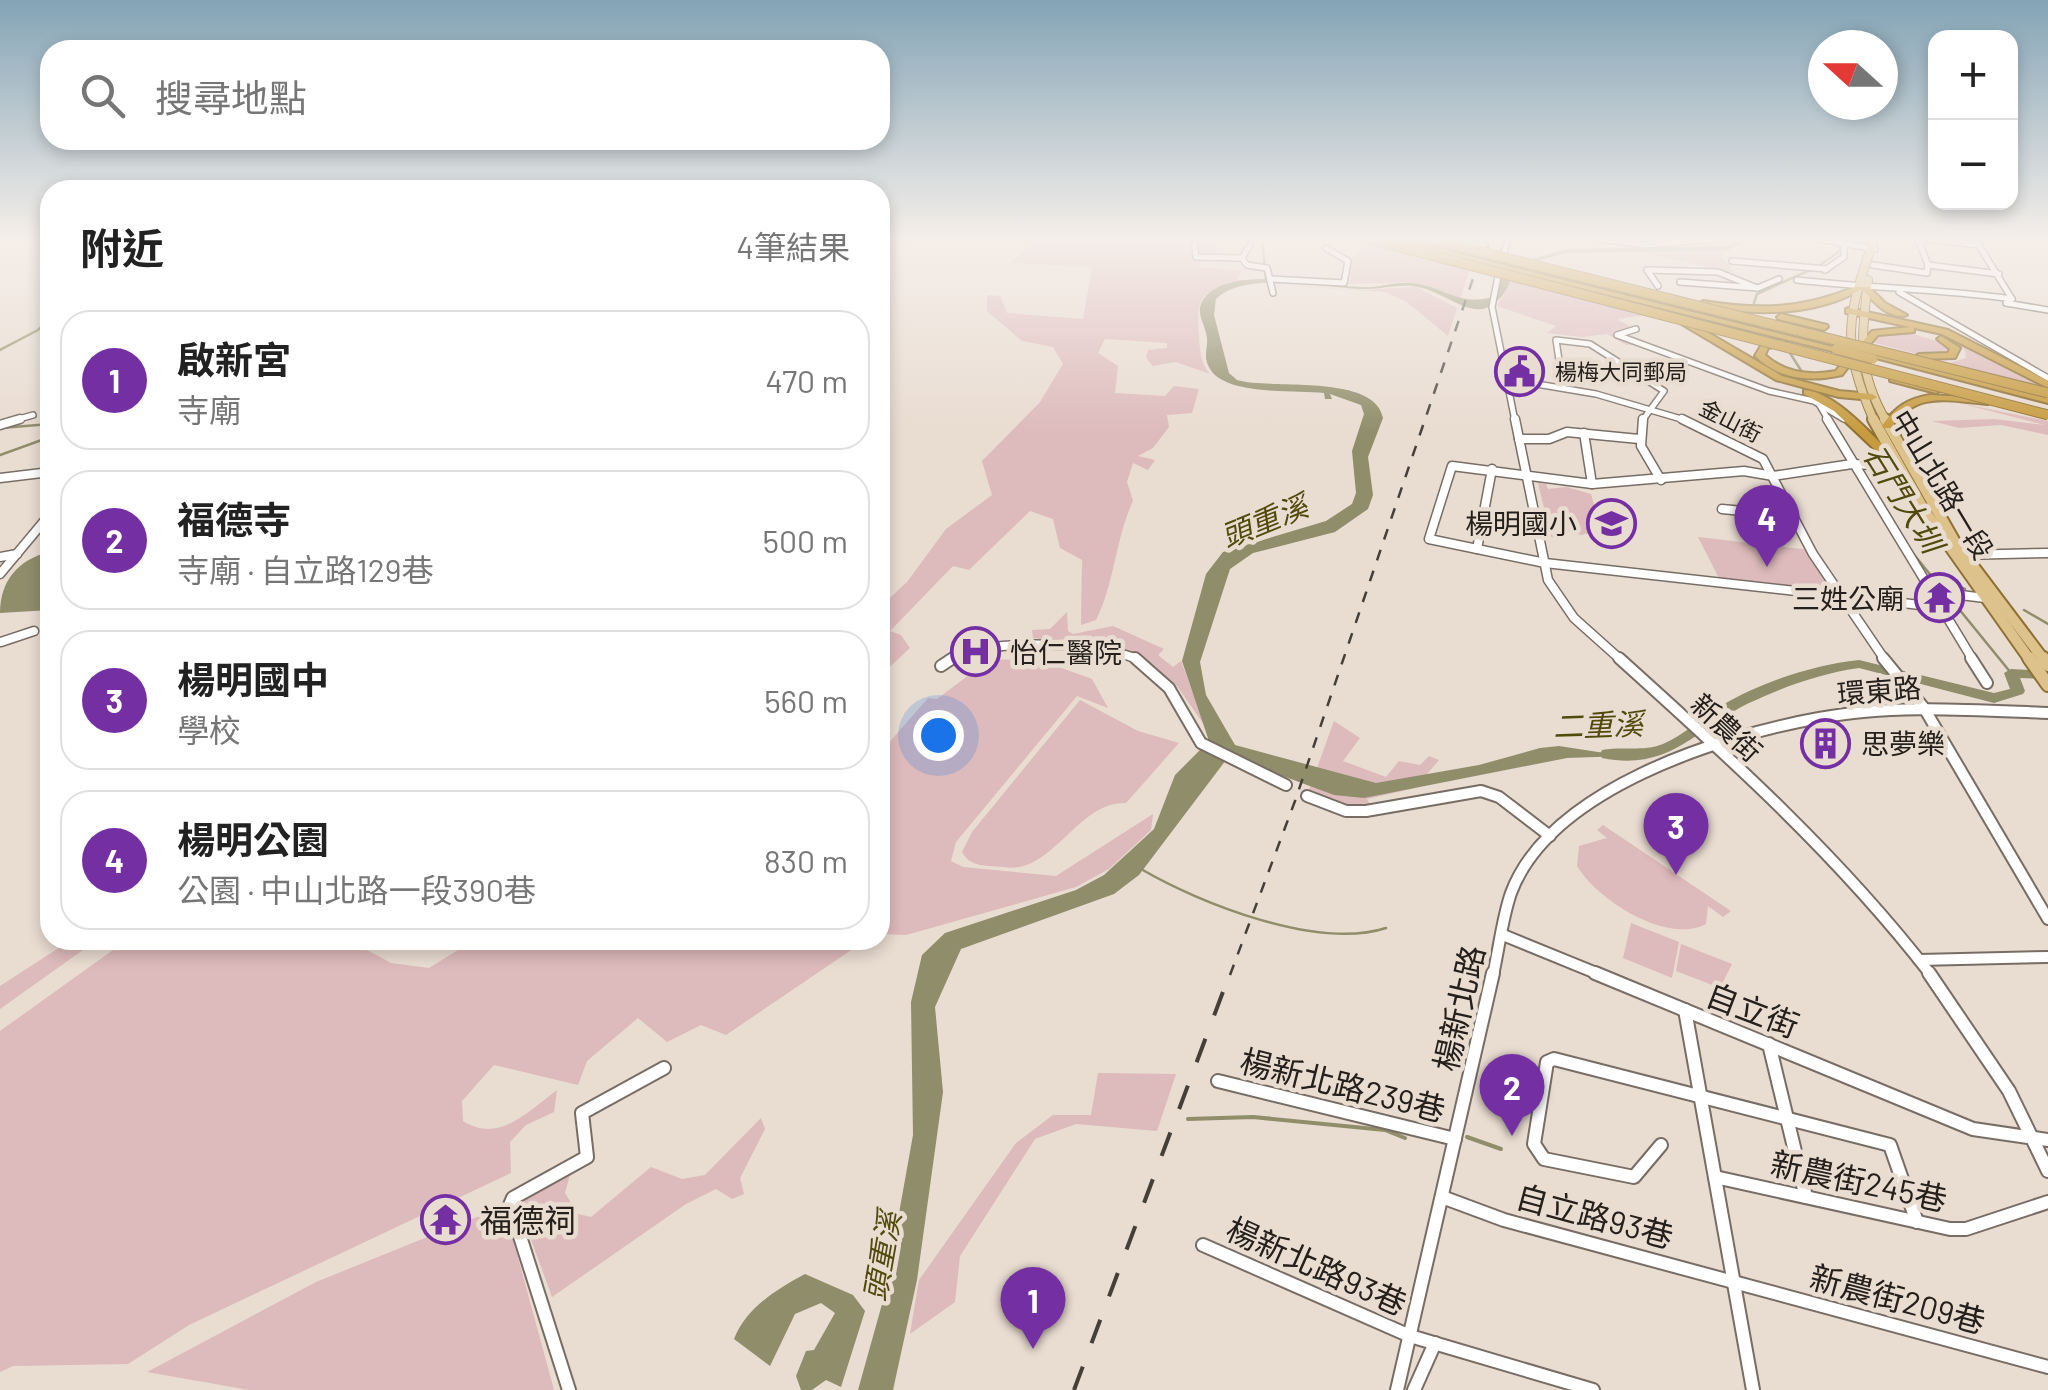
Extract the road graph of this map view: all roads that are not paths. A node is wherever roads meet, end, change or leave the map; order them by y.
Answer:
1 (1492, 304) edge
2 (1631, 304) edge
3 (1635, 304) edge
4 (1656, 304) edge
5 (1666, 304) edge
6 (1671, 304) edge
7 (1714, 304) edge
8 (1827, 304) edge
9 (1853, 304) edge
10 (1862, 304) edge
11 (1884, 304) edge
12 (1924, 304) edge
13 (2016, 304) edge
14 (1492, 307) joint
15 (2048, 310) edge
16 (1849, 311) junction
17 (1758, 312) junction
18 (1862, 313) junction
19 (1636, 328) dead end
20 (1945, 332) junction
21 (1836, 347) junction
22 (1866, 353) junction
23 (1507, 379) junction
24 (2048, 381) edge
25 (1563, 387) junction
26 (1810, 388) junction
27 (1867, 397) junction
28 (2002, 402) junction
29 (2048, 405) edge
30 (1651, 408) junction
31 (34, 414) dead end
32 (0, 425) edge
33 (1887, 426) junction
34 (1584, 433) junction
35 (1639, 438) junction
36 (1519, 439) junction
37 (1894, 463) junction
38 (1855, 464) junction
39 (1492, 470) junction
40 (40, 473) edge
41 (1525, 474) junction
42 (1773, 476) junction
43 (0, 478) edge
44 (1662, 480) junction
45 (1592, 484) junction
46 (1722, 509) dead end
47 (1924, 510) junction
48 (1937, 512) junction
49 (1794, 516) junction
50 (40, 526) edge
51 (1477, 549) junction
52 (2048, 553) edge
53 (17, 554) junction
54 (1953, 554) junction
55 (1966, 556) junction
56 (0, 557) edge
57 (1545, 563) junction
58 (0, 574) edge
59 (1928, 591) junction
60 (1841, 596) junction
61 (1985, 598) junction
62 (1938, 607) junction
63 (34, 630) dead end
64 (1, 642) edge
65 (941, 666) dead end
66 (2042, 666) edge
67 (1987, 682) dead end
68 (2046, 682) edge
69 (1924, 708) junction
70 (2048, 712) edge
71 (1718, 748) junction
72 (1286, 786) dead end
73 (1308, 796) dead end
74 (1550, 836) junction
75 (2048, 919) edge
76 (1503, 935) junction
77 (2048, 957) edge
78 (1919, 960) junction
79 (1686, 1010) junction
80 (1769, 1044) junction
81 (664, 1068) dead end
82 (1218, 1081) dead end
83 (1701, 1098) junction
84 (1786, 1119) junction
85 (1455, 1139) junction
86 (2041, 1139) edge
87 (1661, 1145) dead end
88 (2048, 1172) edge
89 (1634, 1176) joint
90 (1715, 1177) junction
91 (1442, 1197) junction
92 (1806, 1197) junction
93 (2048, 1202) edge
94 (1917, 1222) junction
95 (1202, 1245) dead end
96 (1734, 1283) junction
97 (1410, 1336) junction
98 (1434, 1343) junction
99 (2048, 1367) edge
100 (569, 1390) edge
101 (1397, 1390) edge
102 (1414, 1390) edge
103 (1593, 1390) edge
104 (1753, 1390) edge

1 - 14 street, 新農街
2 - 26 highway
3 - 29 highway, bridge
4 - 21 highway
5 - 21 highway
6 - 29 highway, bridge
7 - 17 highway
8 - 17 highway
9 - 16 main road
10 - 18 main road, 中山北路一段
11 - 20 highway
12 - 24 street
13 - 15 street
14 - 23 street, 新農街
16 - 18 highway
16 - 22 main road, 中山北路一段
17 - 22 highway, bridge
18 - 20 highway
18 - 22 main road, 中山北路一段
19 - 26 street
20 - 24 highway
21 - 22 highway, bridge
22 - 22 highway
22 - 26 highway
22 - 27 main road, 中山北路一段
22 - 29 highway
23 - 25 street, 金山街
23 - 36 street, 新農街
25 - 30 street, 金山街
25 - 30 street
26 - 27 highway
26 - 28 highway, bridge
26 - 37 highway
26 - 38 street
27 - 33 main road, 中山北路一段
27 - 37 main road, 中山北路一段
28 - 29 highway
28 - 33 highway
30 - 35 street
30 - 42 street, 金山街
31 - 32 street
33 - 48 main road, 中山北路一段
34 - 35 street
34 - 36 street
34 - 45 street
35 - 44 street
36 - 41 street, 新農街
37 - 38 street
37 - 47 main road, 中山北路一段
38 - 42 street
38 - 59 street
39 - 41 street
39 - 51 street
39 - 51 street
40 - 43 street
41 - 45 street
41 - 57 street, 新農街
42 - 44 street
42 - 49 street, 金山街
44 - 45 street
46 - 49 street
47 - 48 main road
47 - 54 main road, 中山北路一段
48 - 55 main road, 中山北路一段
49 - 60 street, 金山街
50 - 53 street
51 - 57 street
52 - 55 street
53 - 56 street
53 - 58 street
54 - 55 street
54 - 61 main road, 中山北路一段
55 - 66 main road, 中山北路一段
57 - 60 street
57 - 71 street, 新農街
59 - 61 street
59 - 62 street
60 - 62 street
60 - 69 street, 金山街
61 - 66 main road, 中山北路一段
62 - 67 street
63 - 64 street
65 - 72 street
66 - 68 main road
69 - 70 street, 環東路
69 - 71 street, 環東路
69 - 75 street
71 - 74 street, 楊新北路
71 - 78 street, 新農街
73 - 74 street
74 - 76 street, 楊新北路
76 - 79 street
76 - 85 street, 楊新北路
77 - 78 street
78 - 86 street, 新農街
79 - 80 street, 自立街
79 - 83 street, 自立街
80 - 84 street
80 - 86 street, 自立街
81 - 100 street
82 - 85 street, 楊新北路239巷
83 - 84 street
83 - 89 street
83 - 90 street, 自立街
84 - 92 street
84 - 94 street
85 - 91 street, 楊新北路
86 - 88 street, 新農街
87 - 89 street
90 - 92 street, 新農街245巷
90 - 96 street, 自立街
91 - 96 street, 自立路93巷
91 - 97 street, 楊新北路
92 - 94 street, 新農街245巷
93 - 94 street, 新農街245巷
95 - 97 street, 楊新北路93巷
96 - 99 street, 新農街209巷
96 - 104 street, 自立街
97 - 98 street, 楊新北路93巷
97 - 101 street, 楊新北路
98 - 102 street
98 - 103 street, 楊新北路93巷

